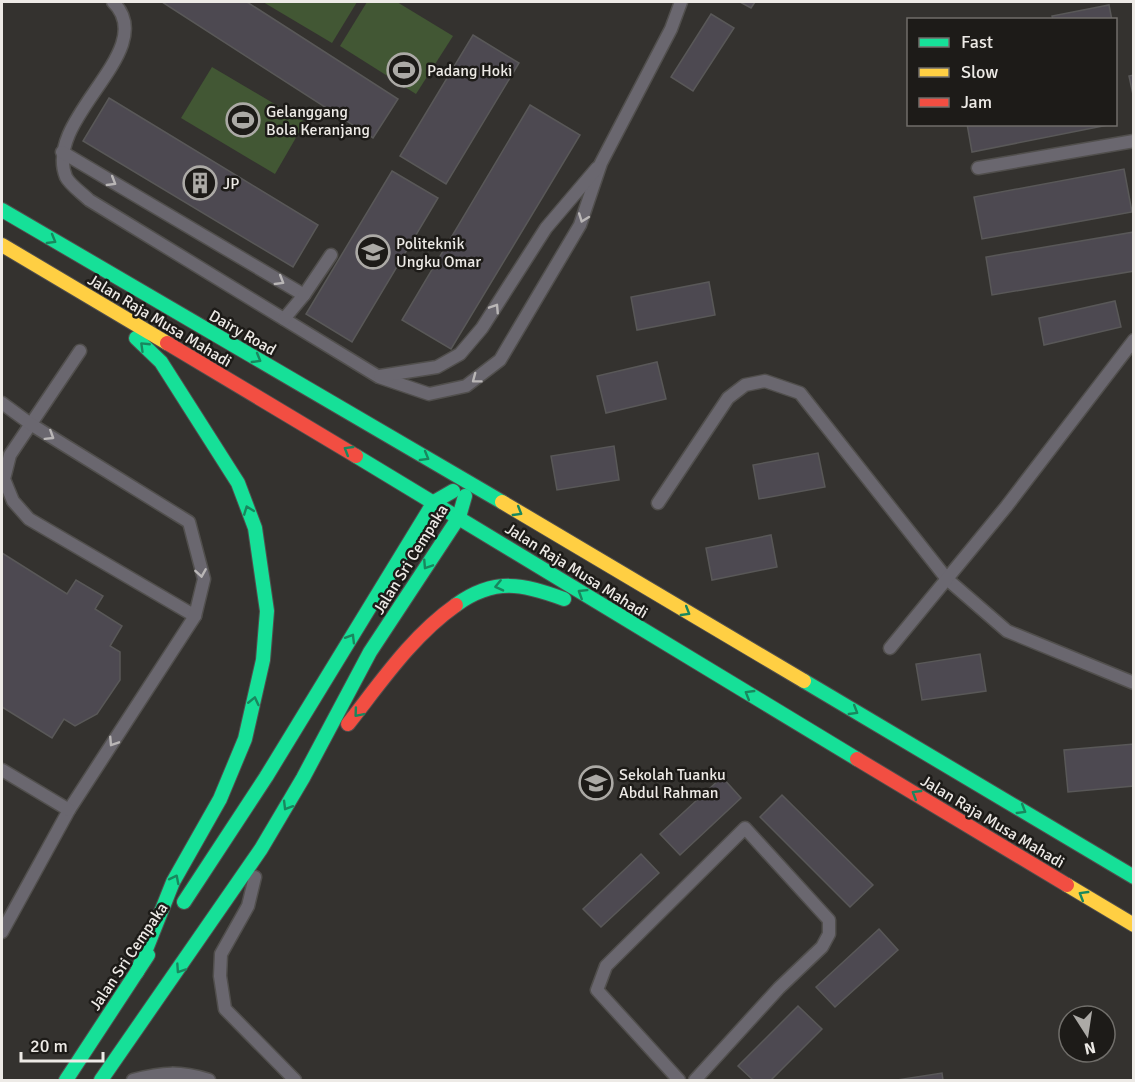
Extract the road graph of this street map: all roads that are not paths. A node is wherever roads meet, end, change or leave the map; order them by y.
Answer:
1 (113, 2) edge
2 (681, 2) edge
3 (1134, 141) edge
4 (62, 152) junction
5 (602, 163) junction
6 (978, 168) dead end
7 (2, 210) edge
8 (2, 245) edge
9 (331, 255) dead end
10 (304, 295) junction
11 (99, 303) junction
12 (284, 319) junction
13 (1134, 340) edge
14 (80, 351) dead end
15 (379, 376) junction
16 (2, 403) edge
17 (32, 425) junction
18 (468, 482) junction
19 (434, 502) junction
20 (658, 503) dead end
21 (459, 516) junction
22 (947, 579) junction
23 (195, 616) junction
24 (631, 624) junction
25 (890, 648) dead end
26 (1134, 683) edge
27 (2, 770) edge
28 (303, 778) junction
29 (69, 810) junction
30 (261, 849) junction
31 (1134, 877) edge
32 (3, 925) edge
33 (1134, 925) edge
34 (137, 972) junction
35 (66, 1080) edge
36 (101, 1080) edge
37 (133, 1080) edge
38 (209, 1080) edge
39 (295, 1080) edge
40 (680, 1080) edge
41 (695, 1080) edge

1 - 4 lane
2 - 5 lane
3 - 6 lane
4 -> 10 lane
4 - 12 lane
15 -> 5 lane
5 -> 15 lane
7 -> 18 main road, Dairy Road
8 - 11 main road, Jalan Raja Musa Mahadi
9 - 10 lane
10 - 12 lane
19 -> 11 main road, Jalan Raja Musa Mahadi
34 -> 11 main road
12 - 15 lane
13 - 22 lane
14 - 17 lane
16 - 17 lane
17 -> 23 lane
17 - 23 lane
18 - 19 main road, Jalan Sri Cempaka
18 - 21 main road, Jalan Sri Cempaka
18 -> 31 main road, Jalan Raja Musa Mahadi
19 - 21 main road, Jalan Raja Musa Mahadi
34 -> 19 main road, Jalan Sri Cempaka
20 - 22 lane
24 -> 21 main road, Jalan Raja Musa Mahadi
21 -> 28 main road, Jalan Sri Cempaka
22 - 25 lane
22 - 26 lane
23 -> 29 lane
24 -> 28 main road
33 -> 24 main road, Jalan Raja Musa Mahadi
27 - 29 lane
28 -> 30 main road, Jalan Sri Cempaka
29 - 32 lane
30 -> 36 main road, Jalan Sri Cempaka
30 - 39 lane
34 - 35 main road, Jalan Sri Cempaka
37 - 38 lane
40 - 41 lane

